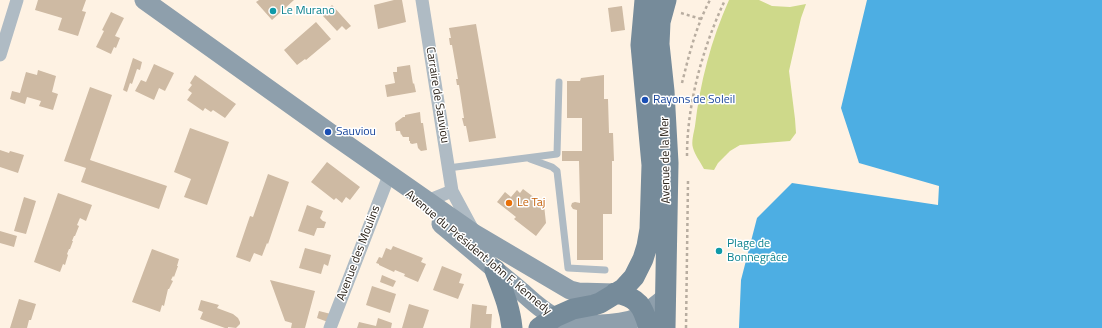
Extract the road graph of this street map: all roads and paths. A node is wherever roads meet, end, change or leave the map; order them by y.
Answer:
1 (17, 0) edge
2 (144, 0) edge
3 (422, 0) edge
4 (645, 0) edge
5 (725, 0) edge
6 (673, 6) edge
7 (701, 19) dead end
8 (0, 55) edge
9 (559, 82) dead end
10 (365, 158) junction
11 (528, 158) junction
12 (687, 160) dead end
13 (448, 168) junction
14 (688, 174) dead end
15 (388, 178) junction
16 (452, 191) junction
17 (428, 201) junction
18 (475, 234) junction
19 (495, 270) junction
20 (605, 270) dead end
21 (615, 293) junction
22 (666, 297) junction
23 (647, 321) edge
24 (547, 322) edge
25 (330, 328) edge
26 (512, 328) edge
27 (665, 328) edge
28 (686, 328) edge

1 - 8 street
2 - 10 main road, Avenue du Président John F. Kennedy
3 - 13 street, Carraire de Sauviou
4 - 21 main road, Avenue de la Mer
5 - 12 path
6 - 7 path
6 - 22 main road, Avenue de la Mer
9 - 11 lane
10 - 15 main road, Avenue du Président John F. Kennedy
10 - 17 main road, Avenue du Président John F. Kennedy
11 - 13 lane
11 - 20 lane
13 - 16 street, Carraire de Sauviou
14 - 28 path
15 - 19 main road, Avenue du Président John F. Kennedy
15 - 25 street, Avenue des Moulins
16 - 17 street
16 - 18 street, Carraire de Sauviou
17 - 18 main road, Avenue du Président John F. Kennedy
18 - 21 main road, Avenue du Président John F. Kennedy
19 - 24 main road, Avenue du Président John F. Kennedy
19 - 26 main road
21 - 23 main road
21 - 24 main road, Avenue de la Mer
22 - 23 main road, Avenue du Président John F. Kennedy
22 - 27 main road, Avenue de la Mer
23 - 24 main road, Avenue du Président John F. Kennedy

